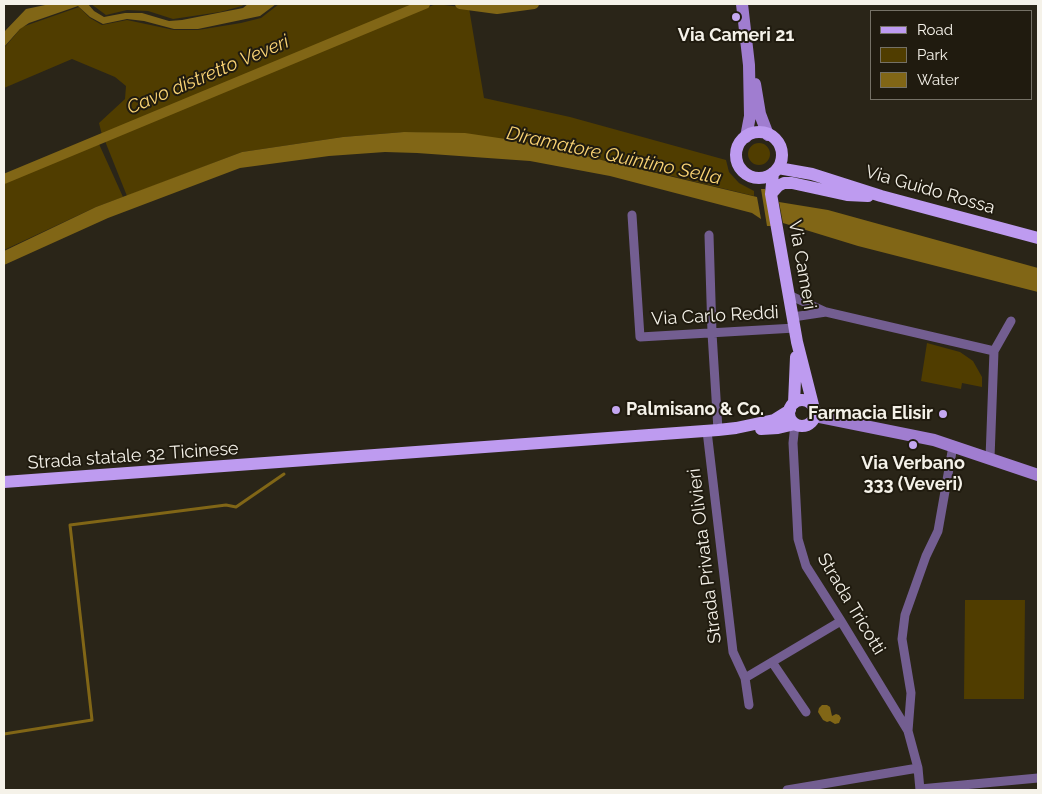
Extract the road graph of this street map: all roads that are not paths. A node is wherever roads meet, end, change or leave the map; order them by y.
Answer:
1 (742, 4) edge
2 (749, 65) junction
3 (768, 135) junction
4 (746, 137) junction
5 (781, 153) junction
6 (775, 170) junction
7 (812, 174) junction
8 (759, 178) junction
9 (771, 194) junction
10 (881, 196) junction
11 (632, 215) dead end
12 (709, 235) dead end
13 (1038, 238) edge
14 (790, 295) junction
15 (826, 312) junction
16 (1011, 321) dead end
17 (794, 323) junction
18 (712, 333) junction
19 (797, 342) junction
20 (994, 351) junction
21 (792, 407) junction
22 (814, 410) junction
23 (795, 424) junction
24 (736, 428) junction
25 (712, 431) junction
26 (953, 446) junction
27 (990, 458) junction
28 (1038, 475) edge
29 (4, 482) edge
30 (841, 621) junction
31 (772, 662) junction
32 (745, 678) junction
33 (749, 705) dead end
34 (806, 712) dead end
35 (908, 731) junction
36 (918, 768) junction
37 (1038, 778) edge
38 (787, 790) edge
39 (920, 790) edge

1 - 2 street
2 - 3 street
2 - 4 street
3 - 4 main road
3 - 5 main road
4 - 8 main road
5 - 6 main road
5 - 7 main road, Via Guido Rossa
6 - 7 main road, Via Guido Rossa
6 - 8 main road
6 - 9 main road, Via Cameri
7 - 10 main road, Via Guido Rossa
8 - 9 main road, Via Cameri
9 - 10 main road
9 - 14 main road, Via Cameri
10 - 13 main road, Via Guido Rossa
11 - 18 street, Via Carlo Reddi
12 - 18 street, Strada Privata Olivieri
14 - 15 street
14 - 17 main road, Via Cameri
15 - 17 street, Via Carlo Reddi
15 - 20 street
16 - 20 street
17 - 18 street, Via Carlo Reddi
17 - 19 main road, Via Cameri
18 - 25 street, Strada Privata Olivieri
19 - 21 main road, Via Cameri
19 - 22 main road, Via Cameri
20 - 27 street
21 - 22 main road
21 - 23 main road, Via Cameri
21 - 24 main road
22 - 23 main road
22 - 26 street
23 - 24 main road
23 - 30 street, Strada Tricotti
24 - 25 main road, Strada statale 32 Ticinese
25 - 29 main road, Strada statale 32 Ticinese
25 - 32 street, Strada Privata Olivieri
26 - 27 street
26 - 35 street
27 - 28 street
30 - 31 street
30 - 35 street, Strada Tricotti
31 - 32 street
31 - 34 street
32 - 33 street, Strada Privata Olivieri
35 - 36 street
36 - 38 street
36 - 39 street
37 - 39 street

